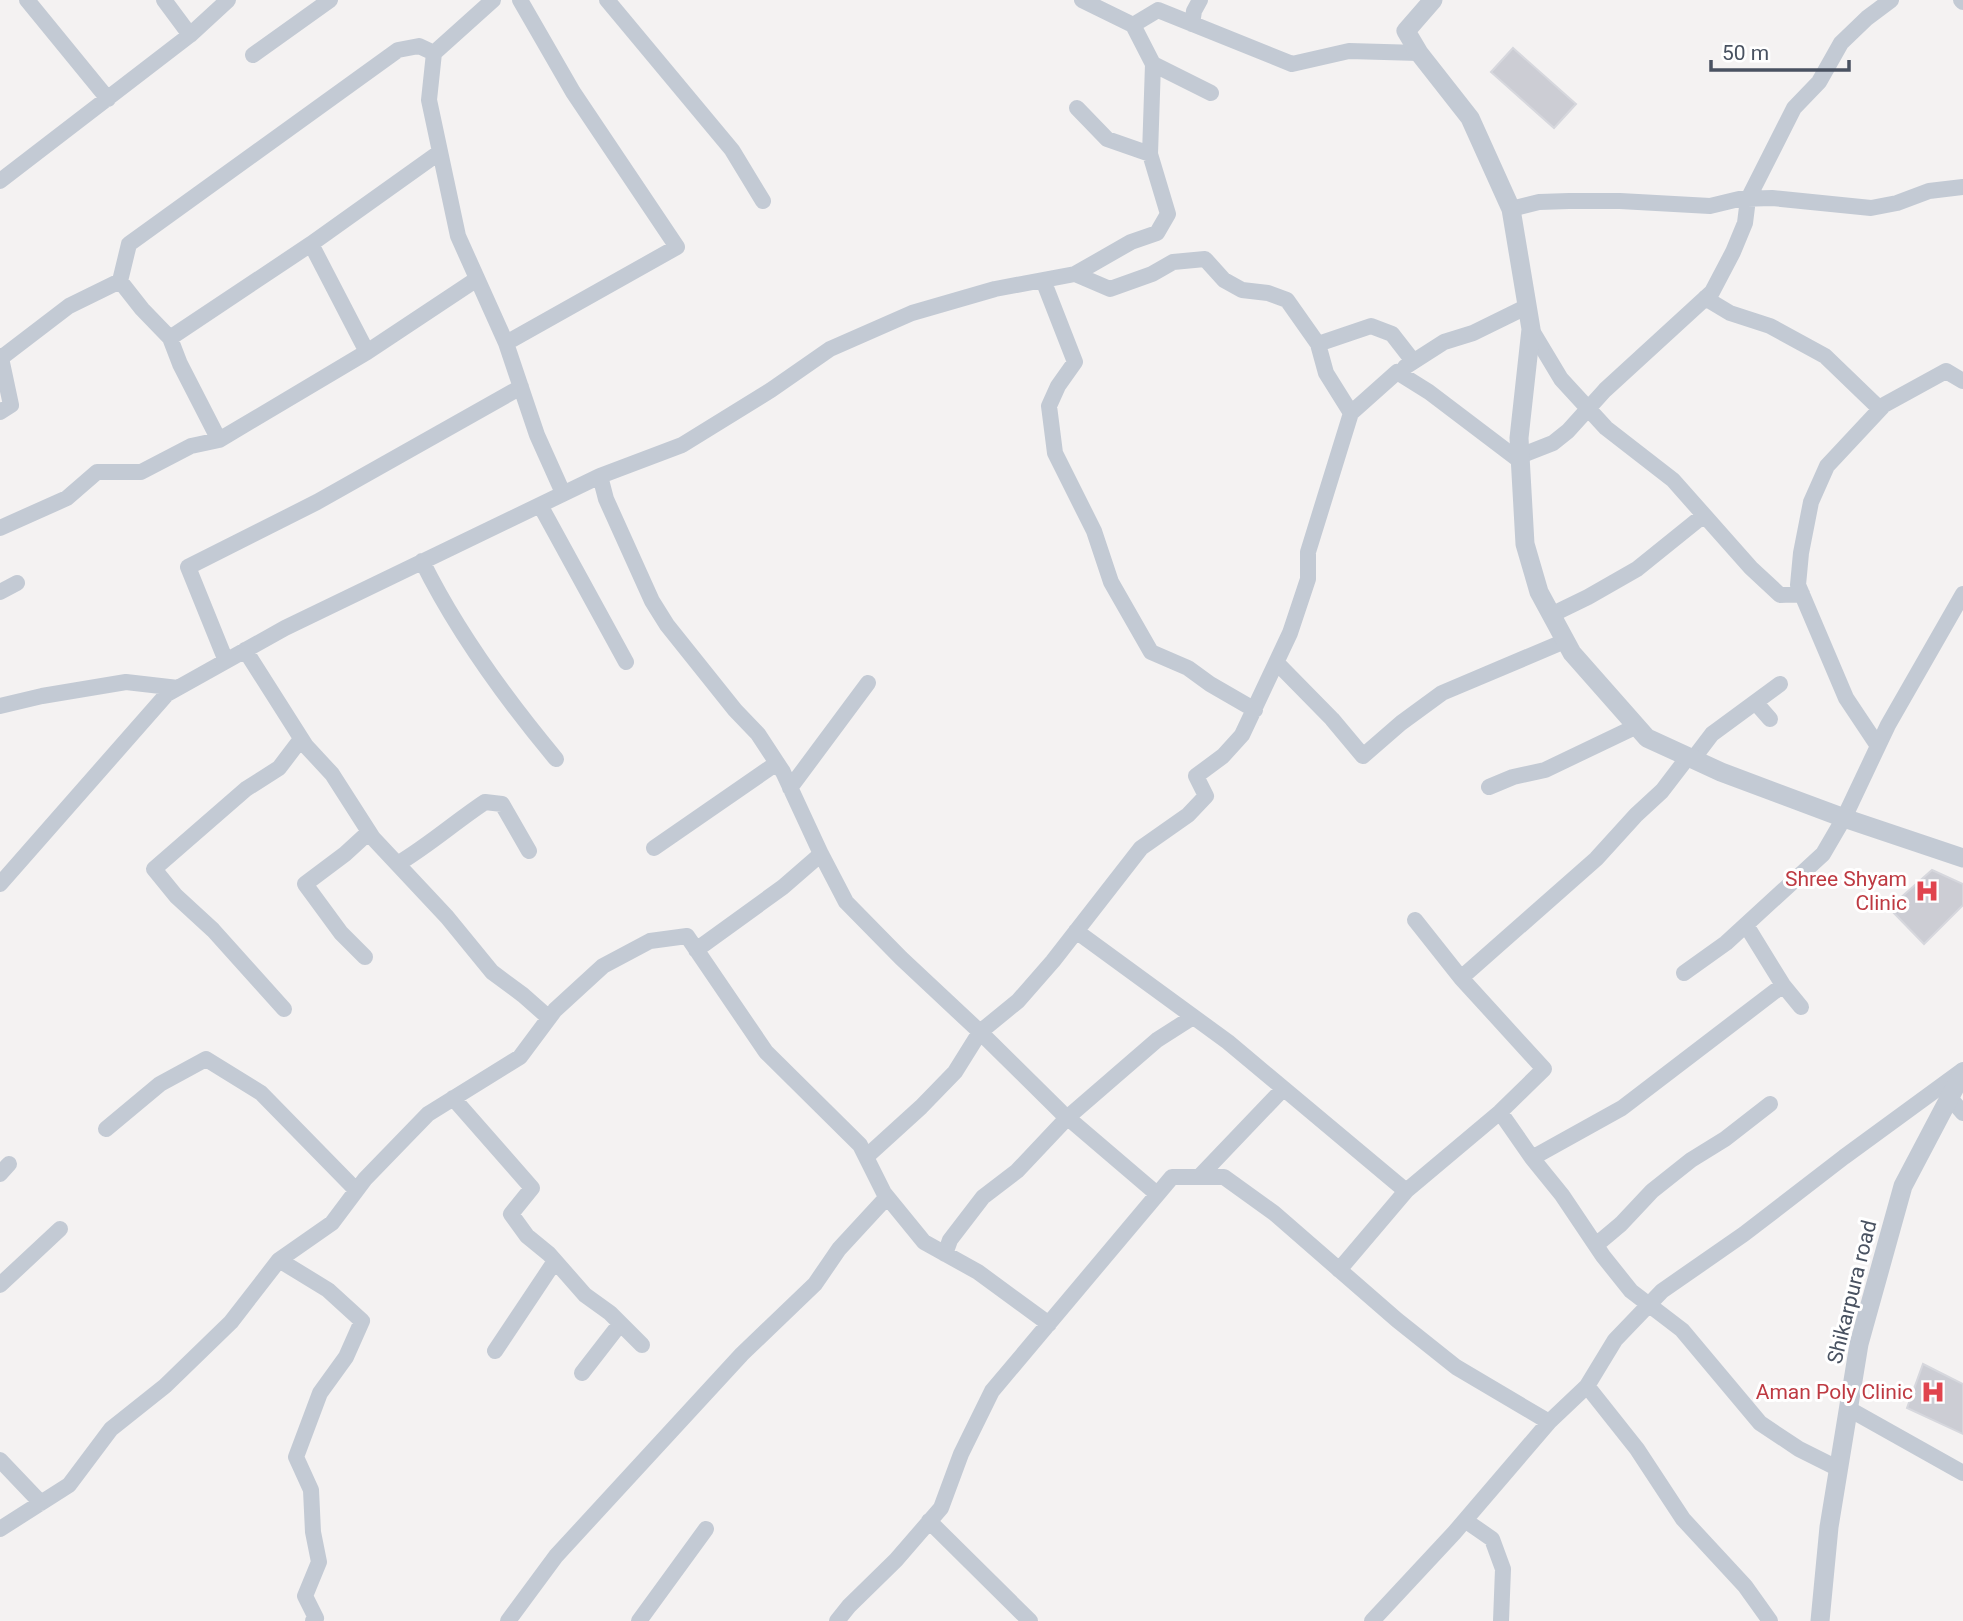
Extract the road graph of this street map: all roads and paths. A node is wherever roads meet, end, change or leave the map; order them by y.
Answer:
1 (27, 0) edge
2 (164, 0) edge
3 (228, 0) edge
4 (330, 0) edge
5 (494, 0) edge
6 (520, 0) edge
7 (607, 0) edge
8 (1082, 0) edge
9 (1200, 0) edge
10 (1433, 0) edge
11 (1891, 0) edge
12 (1192, 24) junction
13 (1133, 25) junction
14 (190, 35) junction
15 (434, 53) junction
16 (1419, 53) junction
17 (253, 55) dead end
18 (1153, 64) junction
19 (1211, 93) dead end
20 (108, 99) junction
21 (1077, 108) dead end
22 (440, 152) junction
23 (1150, 153) junction
24 (0, 181) edge
25 (1963, 187) edge
26 (1748, 199) junction
27 (764, 201) dead end
28 (1511, 209) junction
29 (311, 244) junction
30 (1075, 274) junction
31 (477, 279) junction
32 (1043, 280) junction
33 (120, 281) junction
34 (1705, 298) junction
35 (1528, 306) junction
36 (1531, 329) junction
37 (170, 338) junction
38 (506, 343) junction
39 (1318, 344) junction
40 (367, 352) junction
41 (1, 357) edge
42 (1413, 361) junction
43 (1397, 372) junction
44 (1963, 381) edge
45 (521, 387) junction
46 (1587, 408) junction
47 (1880, 409) junction
48 (0, 412) edge
49 (1351, 413) junction
50 (219, 440) junction
51 (1520, 459) junction
52 (600, 476) junction
53 (563, 493) junction
54 (540, 505) junction
55 (1704, 515) junction
56 (0, 528) edge
57 (422, 561) junction
58 (17, 583) dead end
59 (0, 592) edge
60 (1802, 594) junction
61 (1963, 594) edge
62 (1551, 615) junction
63 (1565, 641) junction
64 (245, 650) junction
65 (226, 661) junction
66 (626, 662) dead end
67 (1277, 663) junction
68 (868, 683) dead end
69 (1780, 684) dead end
70 (178, 688) junction
71 (1756, 702) junction
72 (0, 706) edge
73 (1255, 710) junction
74 (1770, 719) dead end
75 (1637, 726) junction
76 (301, 739) junction
77 (1878, 746) junction
78 (1690, 758) junction
79 (556, 759) dead end
80 (776, 763) junction
81 (1489, 787) dead end
82 (790, 788) junction
83 (1844, 818) junction
84 (369, 832) junction
85 (654, 848) dead end
86 (529, 851) dead end
87 (821, 854) junction
88 (1963, 858) edge
89 (399, 863) junction
90 (0, 884) edge
91 (1415, 920) dead end
92 (1746, 925) junction
93 (1076, 932) junction
94 (695, 950) junction
95 (365, 957) dead end
96 (1684, 973) dead end
97 (1461, 978) junction
98 (1783, 985) junction
99 (1801, 1007) dead end
100 (285, 1009) dead end
101 (1193, 1017) junction
102 (549, 1018) junction
103 (980, 1032) junction
104 (1963, 1071) edge
105 (1283, 1089) junction
106 (453, 1098) junction
107 (1950, 1098) junction
108 (1770, 1104) dead end
109 (1500, 1112) junction
110 (1963, 1113) edge
111 (1068, 1117) junction
112 (106, 1129) dead end
113 (866, 1157) junction
114 (1532, 1157) junction
115 (1199, 1177) junction
116 (356, 1190) junction
117 (1406, 1191) junction
118 (1157, 1195) junction
119 (887, 1197) junction
120 (60, 1229) dead end
121 (1596, 1245) junction
122 (945, 1254) junction
123 (279, 1259) junction
124 (555, 1261) junction
125 (1339, 1270) junction
126 (0, 1284) edge
127 (1649, 1304) junction
128 (620, 1324) junction
129 (1049, 1324) junction
130 (642, 1345) dead end
131 (495, 1352) dead end
132 (582, 1373) dead end
133 (1587, 1386) junction
134 (1849, 1409) junction
135 (1549, 1422) junction
136 (0, 1460) edge
137 (1839, 1469) junction
138 (1963, 1472) edge
139 (41, 1503) junction
140 (929, 1521) junction
141 (1466, 1521) junction
142 (0, 1529) edge
143 (706, 1529) dead end
144 (313, 1621) edge
145 (508, 1621) edge
146 (639, 1621) edge
147 (838, 1621) edge
148 (1030, 1621) edge
149 (1373, 1621) edge
150 (1502, 1621) edge
151 (1770, 1621) edge
152 (1820, 1621) edge

1 - 20 street
2 - 14 street
3 - 14 street
4 - 17 street
5 - 15 street
6 - 38 street
7 - 27 street
8 - 13 street
9 - 12 street
10 - 16 street
11 - 26 street
12 - 13 street
12 - 16 street
13 - 18 street
14 - 20 street
15 - 22 street
15 - 33 street
16 - 28 street
18 - 19 street
18 - 23 street
20 - 24 street
21 - 23 street
22 - 29 street
22 - 31 street
23 - 30 street
25 - 26 street
26 - 28 street
26 - 34 street
28 - 35 street
29 - 37 street
29 - 40 street
30 - 32 street
30 - 39 street
31 - 38 street
31 - 40 street
32 - 52 street
32 - 73 street
33 - 37 street
33 - 41 street
34 - 46 street
34 - 47 street
35 - 36 street
35 - 42 street
36 - 46 street
36 - 51 street
37 - 50 street
38 - 45 street
39 - 42 street
39 - 49 street
40 - 50 street
41 - 48 street
42 - 43 street
43 - 49 street
43 - 51 street
44 - 47 street
45 - 53 street
45 - 65 street
46 - 51 street
46 - 55 street
47 - 60 street
49 - 67 street
50 - 56 street
51 - 62 street
52 - 53 street
52 - 80 street
53 - 54 street
54 - 57 street
54 - 66 street
55 - 60 street
55 - 62 street
57 - 64 street
57 - 79 street
58 - 59 street
60 - 77 street
61 - 77 street
62 - 63 street
63 - 67 street
63 - 75 street
64 - 65 street
64 - 76 street
65 - 70 street
67 - 73 street
68 - 82 street
69 - 71 street
70 - 72 street
70 - 90 street
71 - 74 street
71 - 78 street
73 - 93 street
75 - 78 street
75 - 81 street
76 - 84 street
76 - 100 street
77 - 83 street
78 - 83 street
78 - 97 street
80 - 82 street
80 - 85 street
82 - 87 street
83 - 88 street
83 - 92 street
84 - 89 street
84 - 95 street
86 - 89 street
87 - 94 street
87 - 103 street
89 - 102 street
91 - 97 street
92 - 96 street
92 - 98 street
93 - 101 street
93 - 103 street
94 - 102 street
94 - 113 street
97 - 109 street
98 - 99 street
98 - 114 street
101 - 105 street
101 - 111 street
102 - 106 street
103 - 111 street
103 - 113 street
104 - 107 street, Shikarpura road
104 - 127 street
105 - 115 street
105 - 117 street
106 - 116 street
106 - 124 street
107 - 110 street
107 - 134 street, Shikarpura road
108 - 121 street
109 - 114 street
109 - 117 street
111 - 118 street
111 - 122 street
112 - 116 street
113 - 119 street
114 - 121 street
115 - 118 street
115 - 125 street
116 - 123 street
117 - 125 street
118 - 129 street
119 - 122 street
119 - 145 street
120 - 126 street
121 - 127 street
122 - 129 street
123 - 139 street
123 - 144 street
124 - 128 street
124 - 131 street
125 - 135 street
127 - 133 street
127 - 137 street
128 - 130 street
128 - 132 street
129 - 140 street
133 - 135 street
133 - 151 street
134 - 137 street, Shikarpura road
134 - 138 street
135 - 141 street
136 - 139 street
137 - 152 street, Shikarpura road
139 - 142 street
140 - 147 street
140 - 148 street
141 - 149 street
141 - 150 street
143 - 146 street

